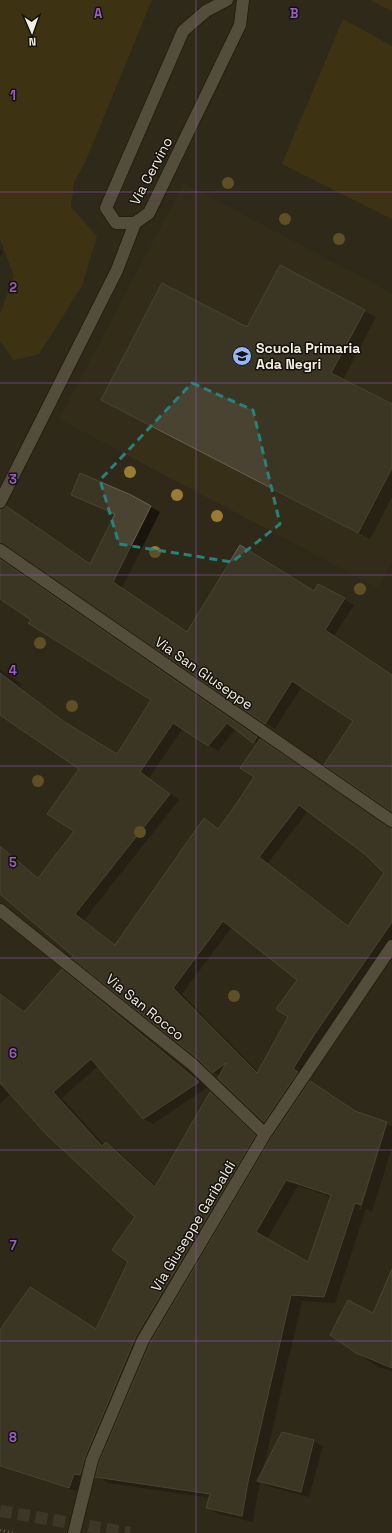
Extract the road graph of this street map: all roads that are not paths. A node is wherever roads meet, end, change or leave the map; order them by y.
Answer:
1 (227, 0) edge
2 (243, 0) edge
3 (135, 223) junction
4 (0, 502) edge
5 (0, 550) edge
6 (392, 821) edge
7 (0, 910) edge
8 (392, 946) edge
9 (388, 960) edge
10 (265, 1134) junction
11 (74, 1533) edge

1 - 3 street, Via Cervino
2 - 3 street, Via Cervino
3 - 4 street
5 - 6 street, Via San Giuseppe
7 - 10 street, Via San Rocco
8 - 9 street, Via Giuseppe Garibaldi
9 - 10 street, Via Giuseppe Garibaldi
10 - 11 street, Via Giuseppe Garibaldi

